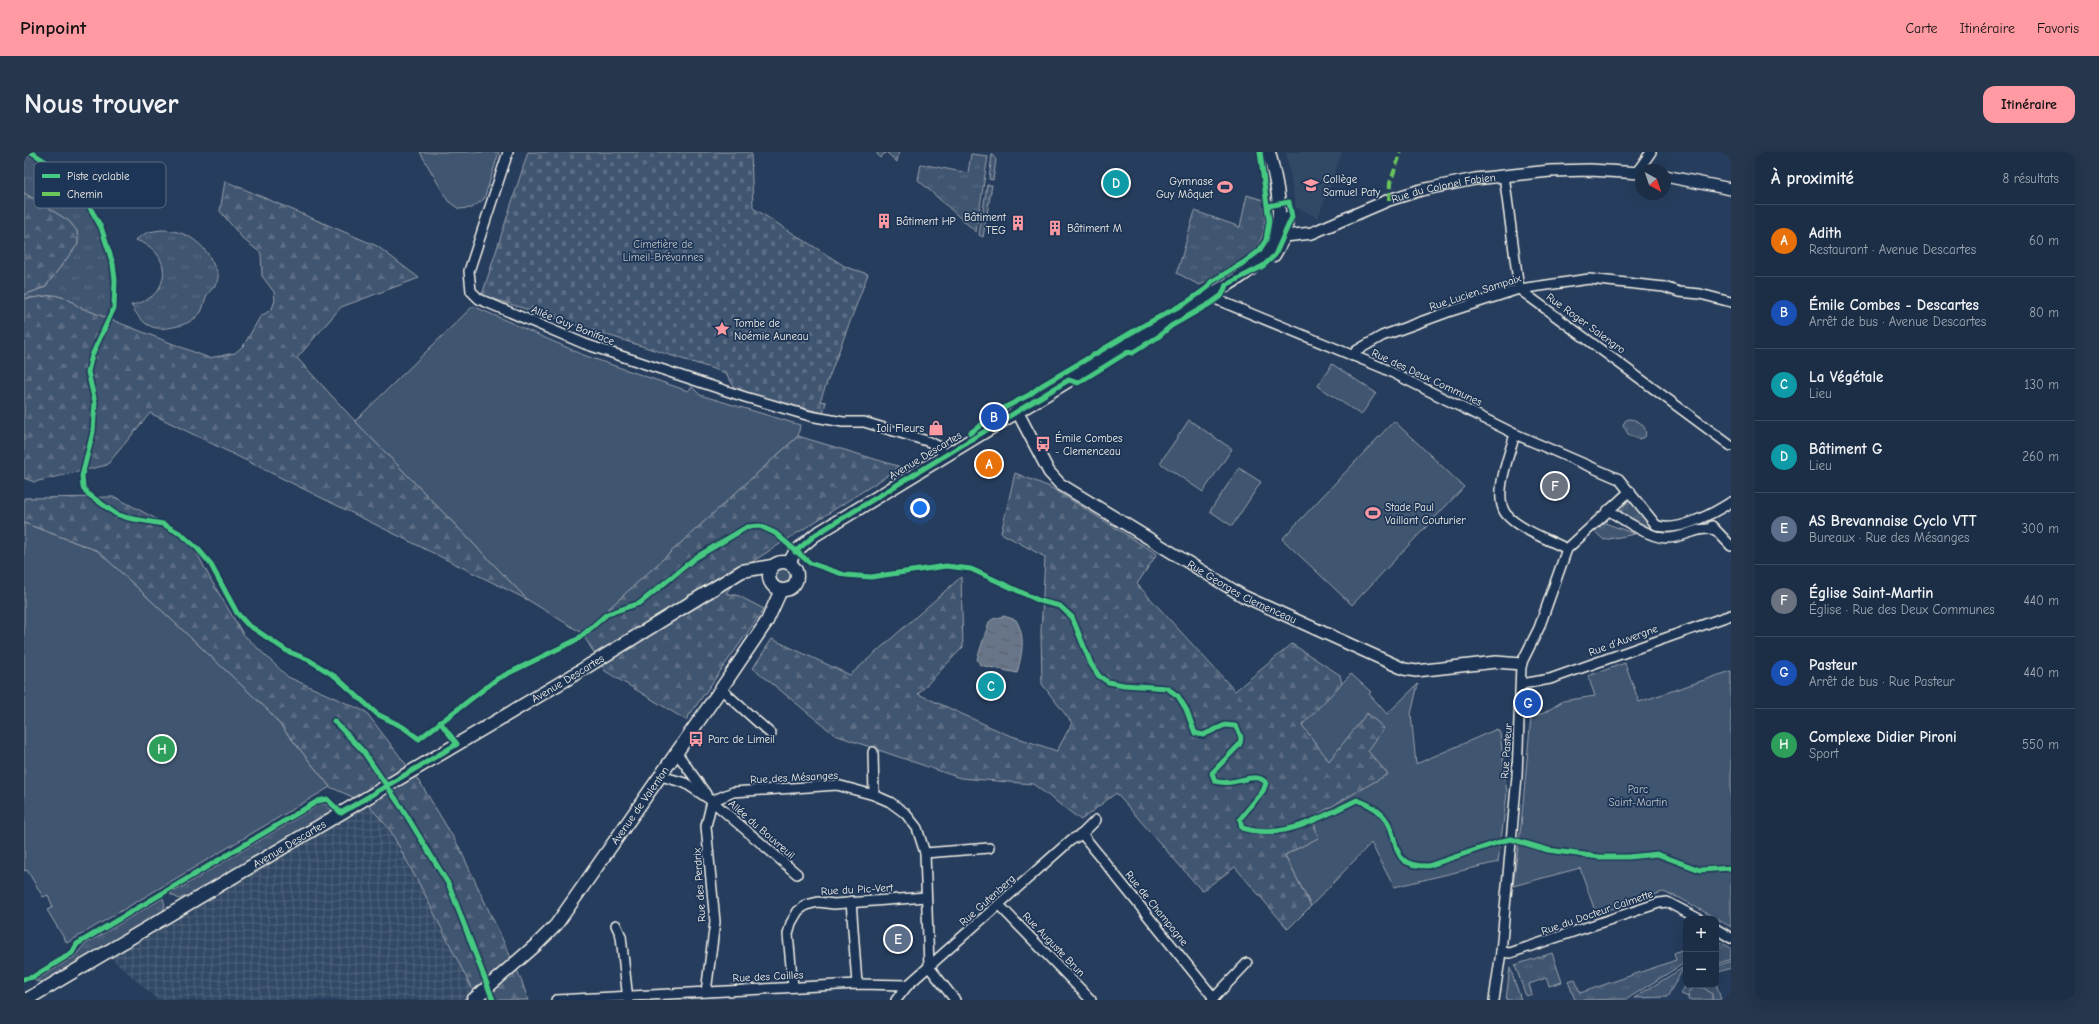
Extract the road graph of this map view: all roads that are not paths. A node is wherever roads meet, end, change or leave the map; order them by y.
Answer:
1 (508, 152) edge
2 (1269, 152) edge
3 (1276, 152) edge
4 (1651, 152) edge
5 (1644, 164) edge
6 (1635, 172) edge
7 (1504, 175) junction
8 (1671, 177) edge
9 (1731, 189) edge
10 (1280, 224) junction
11 (1285, 236) junction
12 (1273, 243) junction
13 (1226, 285) junction
14 (1519, 289) junction
15 (1208, 296) junction
16 (1731, 302) edge
17 (1353, 356) junction
18 (1017, 411) junction
19 (1515, 434) junction
20 (1731, 446) edge
21 (944, 456) junction
22 (1630, 490) junction
23 (1731, 502) edge
24 (1608, 510) junction
25 (1710, 515) junction
26 (1715, 530) junction
27 (1731, 546) edge
28 (1568, 549) junction
29 (789, 563) junction
30 (772, 566) junction
31 (769, 579) junction
32 (781, 590) junction
33 (696, 601) junction
34 (1731, 615) edge
35 (1521, 664) junction
36 (1522, 684) junction
37 (721, 689) junction
38 (771, 734) dead end
39 (873, 752) dead end
40 (677, 753) junction
41 (661, 776) junction
42 (874, 795) junction
43 (712, 801) junction
44 (1096, 820) dead end
45 (1082, 834) junction
46 (989, 848) dead end
47 (925, 852) junction
48 (797, 874) dead end
49 (926, 897) junction
50 (851, 901) junction
51 (999, 905) junction
52 (1693, 916) edge
53 (616, 925) dead end
54 (1719, 931) edge
55 (1731, 938) edge
56 (1501, 952) junction
57 (1247, 963) dead end
58 (929, 967) junction
59 (857, 984) junction
60 (908, 985) junction
61 (793, 987) junction
62 (706, 992) junction
63 (628, 998) edge
64 (1213, 999) edge
65 (26, 1000) edge
66 (473, 1000) edge
67 (556, 1000) edge
68 (896, 1000) edge
69 (955, 1000) edge
70 (1091, 1000) edge
71 (1494, 1000) edge

1 - 21 street, Allée Guy Boniface
2 - 10 main road
3 - 11 main road
4 - 5 street
6 - 7 street, Rue du Colonel Fabien
7 - 11 street, Rue du Colonel Fabien
7 - 14 street
8 - 9 street
10 - 11 main road
10 - 12 main road
11 - 12 main road
11 - 13 main road
12 - 13 main road
13 - 15 main road, Avenue Descartes
14 - 16 street, Rue Lucien Sampaix
14 - 17 street, Rue Lucien Sampaix
14 - 20 street, Rue Roger Salengro
15 - 17 street, Rue des Deux Communes
15 - 18 main road, Avenue Descartes
17 - 19 street, Rue des Deux Communes
18 - 21 main road, Avenue Descartes
18 - 35 street, Rue Georges Clemenceau
19 - 22 street, Rue des Deux Communes
19 - 28 street
21 - 29 main road, Avenue Descartes
22 - 24 street, Rue Pasteur
22 - 25 street, Rue des Deux Communes
23 - 25 street
24 - 26 street
24 - 28 street, Rue Pasteur
25 - 26 street
26 - 27 street
28 - 35 street, Rue Pasteur
29 - 30 main road
29 - 32 main road
30 - 31 main road
30 - 33 main road, Avenue Descartes
31 - 32 main road
31 - 33 main road, Avenue Descartes
32 - 37 main road, Avenue de Valenton
33 - 65 main road, Avenue Descartes
34 - 36 street, Rue d'Auvergne
35 - 36 street, Rue Pasteur
36 - 56 street, Rue Pasteur
37 - 38 street
37 - 40 main road, Avenue de Valenton
39 - 42 street
40 - 41 main road, Avenue de Valenton
40 - 43 street
41 - 43 street
41 - 66 main road, Avenue de Valenton
42 - 43 street, Rue des Mésanges
42 - 47 street, Rue des Mésanges
43 - 48 street, Allée du Bouvreuil
43 - 62 street, Rue des Perdrix
44 - 45 street, Rue Gutenberg
45 - 51 street, Rue Gutenberg
45 - 64 street, Rue de Champagne
46 - 47 street
47 - 49 street, Rue des Mésanges
49 - 50 street, Rue du Pic-Vert
49 - 58 street, Rue des Mésanges
50 - 59 street
50 - 61 street, Rue du Pic-Vert
51 - 58 street, Rue Gutenberg
51 - 70 street, Rue Auguste Brun
52 - 56 street, Rue du Docteur Calmette
53 - 63 street
54 - 55 street
56 - 71 street, Rue Pasteur
57 - 64 street, Rue de Champagne
58 - 60 street, Rue Gutenberg
58 - 69 street
59 - 60 street, Rue des Cailles
59 - 61 street, Rue des Cailles
60 - 68 street, Rue Gutenberg
61 - 62 street, Rue des Cailles
62 - 63 street, Rue des Cailles
63 - 67 street, Rue des Cailles

